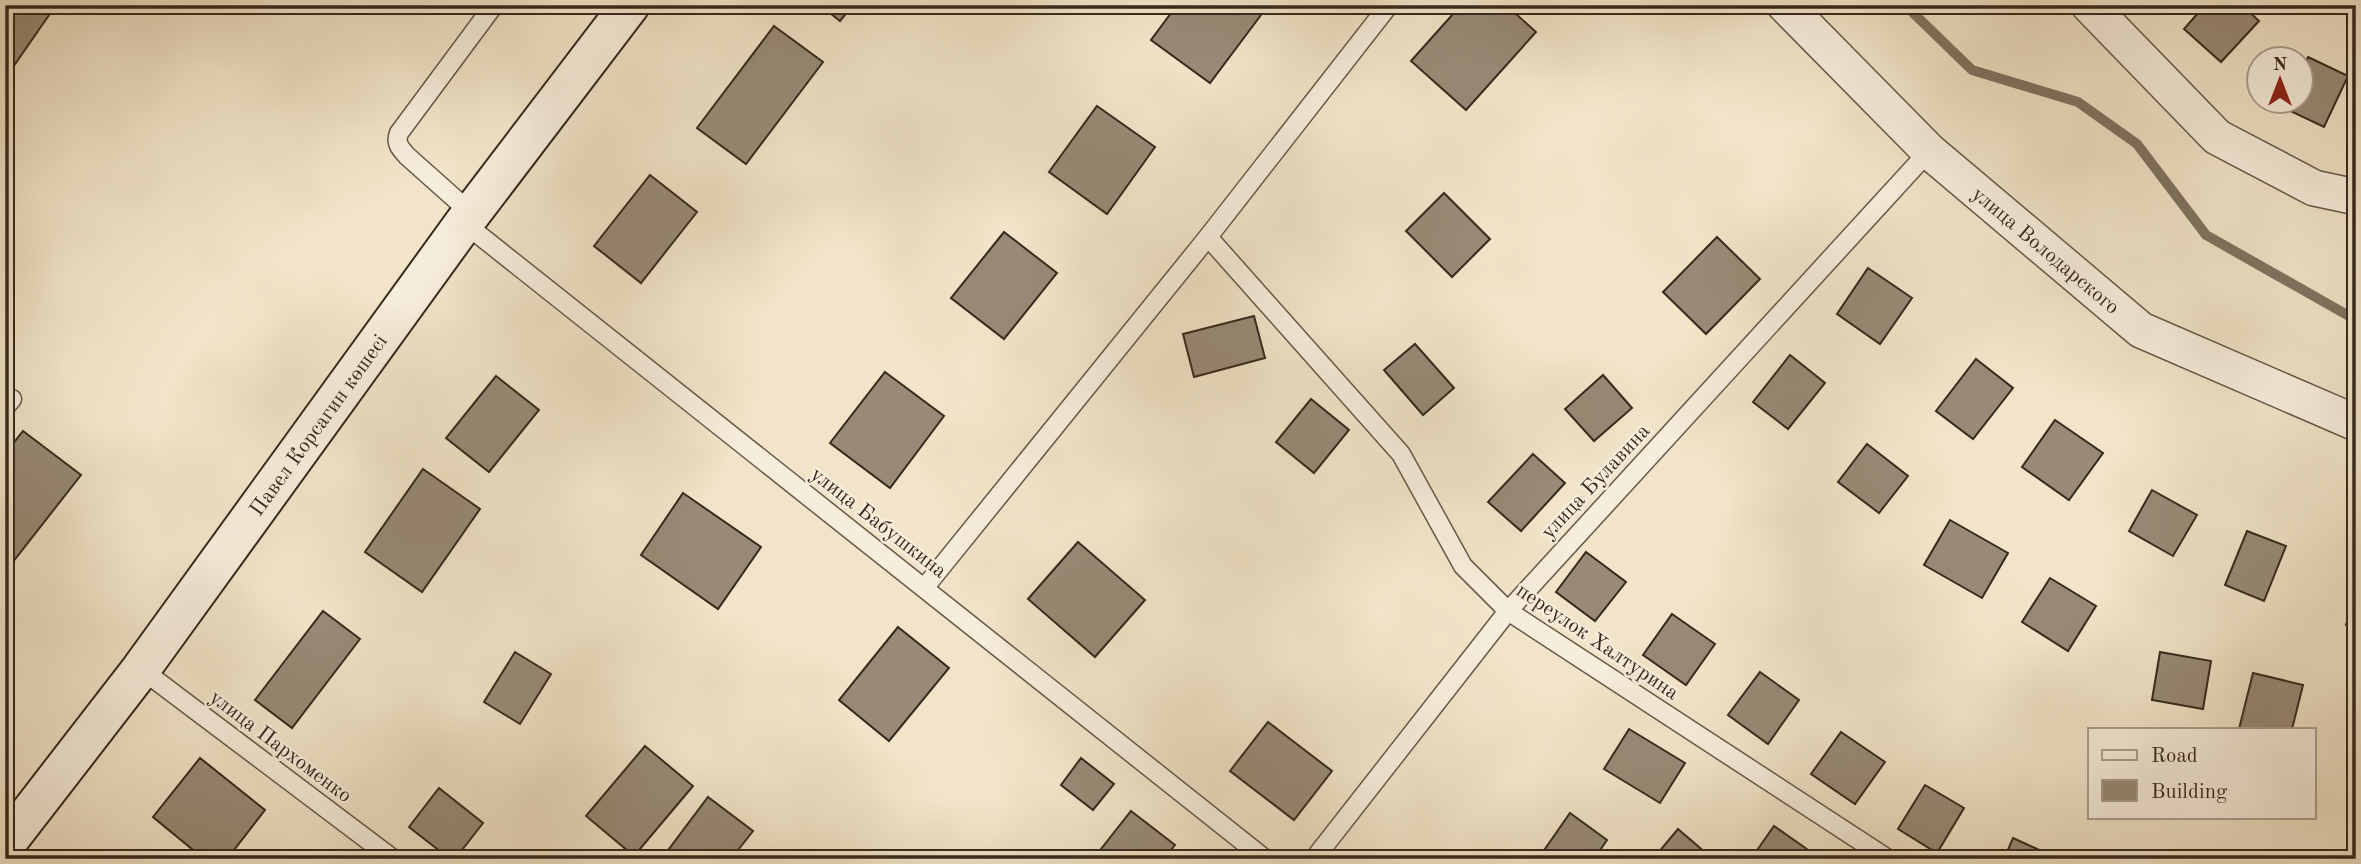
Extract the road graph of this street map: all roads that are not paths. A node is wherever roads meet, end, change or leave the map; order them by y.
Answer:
1 (494, 5) edge
2 (630, 5) edge
3 (1389, 5) edge
4 (1785, 5) edge
5 (2089, 5) edge
6 (1929, 151) junction
7 (2356, 197) edge
8 (468, 218) junction
9 (1208, 237) junction
10 (2356, 423) edge
11 (925, 587) junction
12 (1508, 611) junction
13 (141, 669) junction
14 (5, 845) edge
15 (393, 859) edge
16 (1265, 859) edge
17 (1314, 859) edge
18 (1888, 859) edge

1 - 8 lane, улица Бабушкина
2 - 8 street, Павел Корсагин көшесі
3 - 9 lane
4 - 6 street, улица Володарского
5 - 7 street
6 - 10 street, улица Володарского
6 - 12 lane, улица Булавина
8 - 11 lane, улица Бабушкина
8 - 13 street, Павел Корсагин көшесі
9 - 11 lane
9 - 12 lane, переулок Халтурина
11 - 16 lane, улица Бабушкина
12 - 17 lane, улица Булавина
12 - 18 lane, переулок Халтурина
13 - 14 street, Павел Корсагин көшесі
13 - 15 lane, улица Пархоменко

